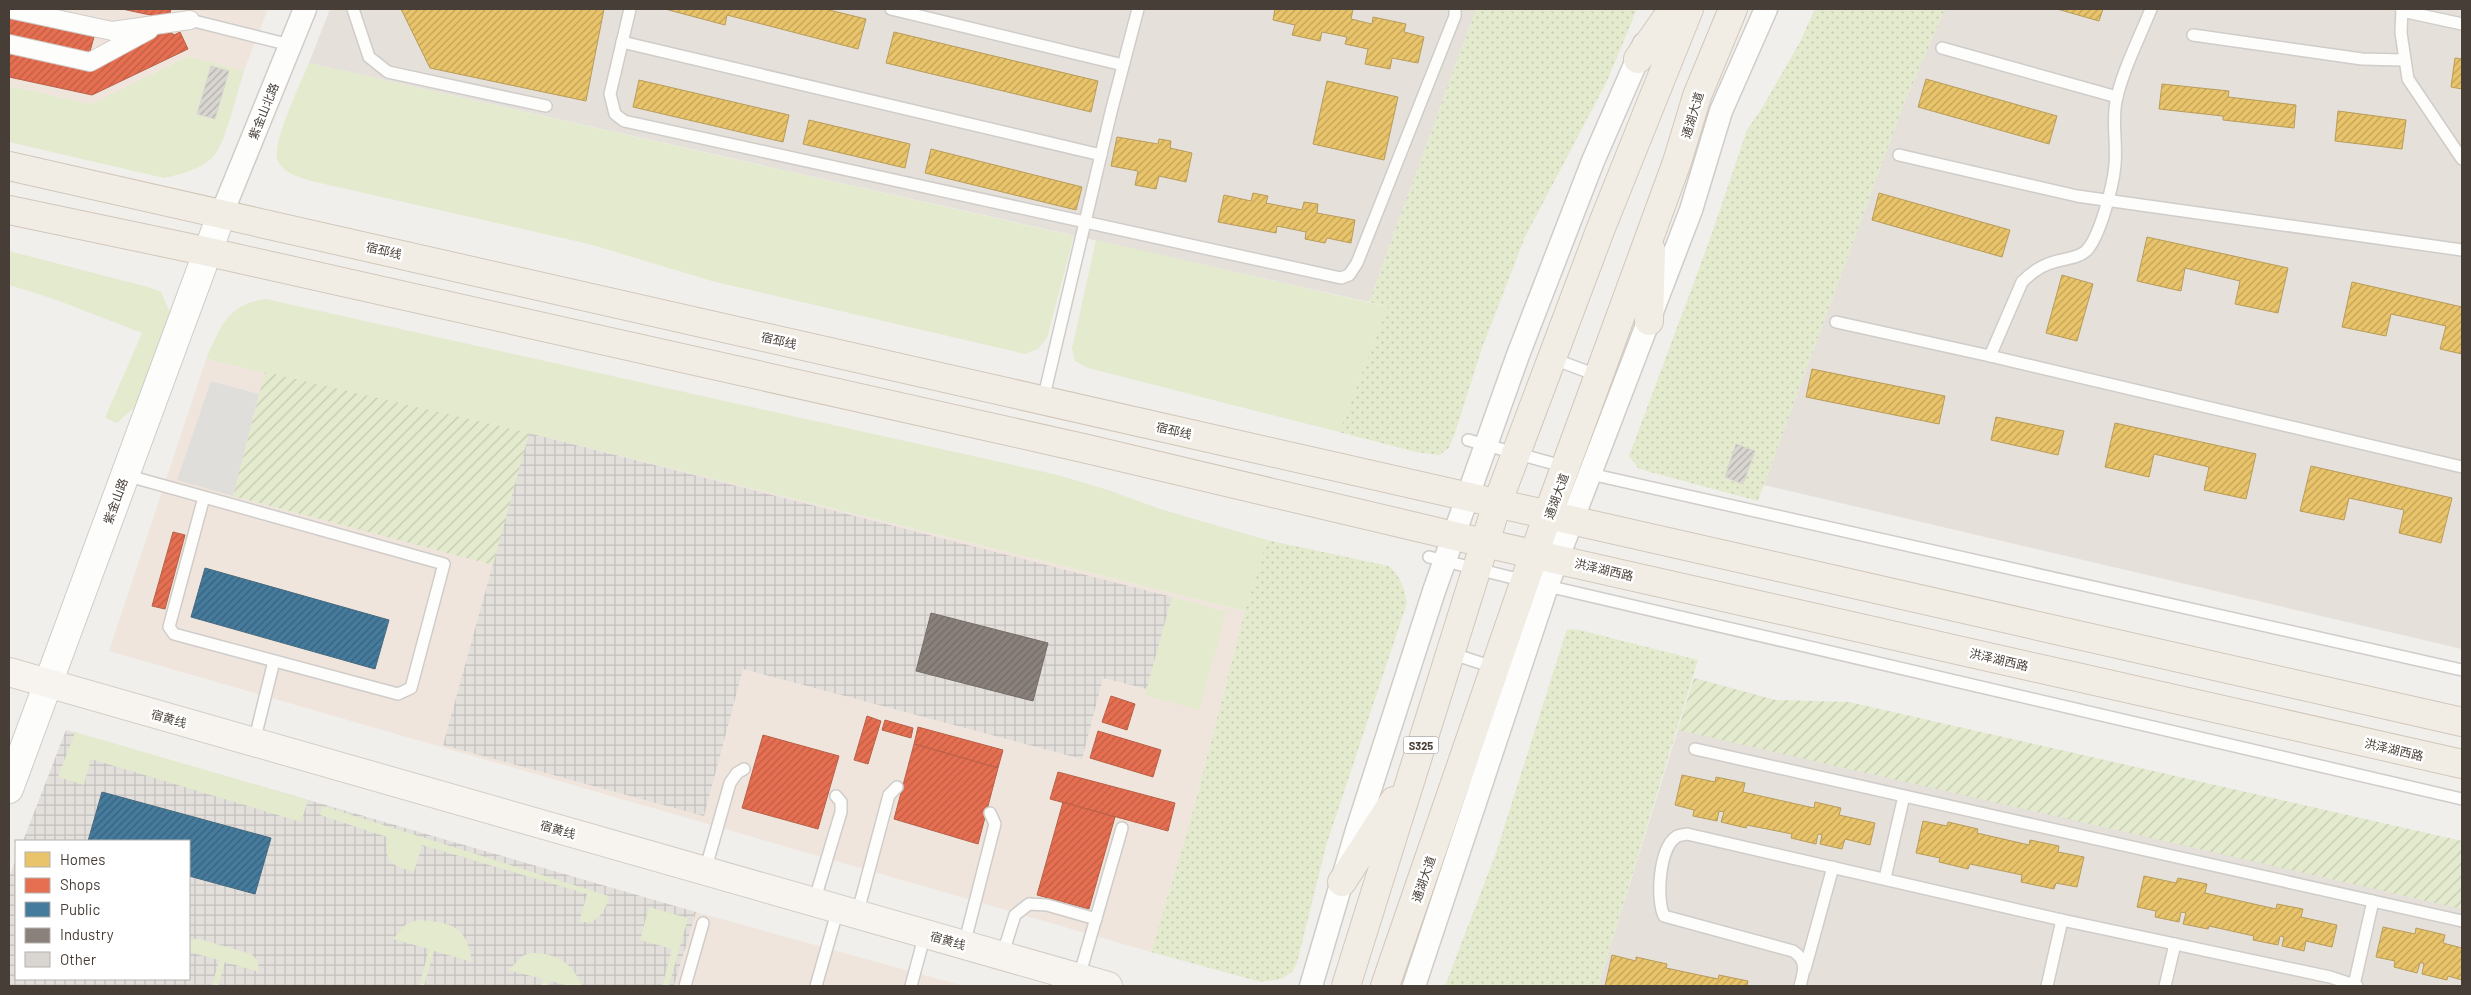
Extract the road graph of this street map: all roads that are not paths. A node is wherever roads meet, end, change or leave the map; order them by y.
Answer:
1 (10, 9) edge
2 (304, 9) edge
3 (353, 9) edge
4 (630, 9) edge
5 (891, 9) edge
6 (1138, 9) edge
7 (1456, 9) edge
8 (1659, 9) edge
9 (1673, 9) edge
10 (1689, 9) edge
11 (1733, 9) edge
12 (1766, 9) edge
13 (2151, 9) edge
14 (2402, 10) edge
15 (190, 20) joint
16 (161, 24) junction
17 (2462, 24) edge
18 (2193, 35) dead end
19 (622, 42) junction
20 (9, 44) edge
21 (290, 45) junction
22 (1942, 48) dead end
23 (1638, 59) junction
24 (2403, 60) junction
25 (1123, 64) junction
26 (2117, 97) junction
27 (546, 106) dead end
28 (1101, 154) junction
29 (1899, 155) dead end
30 (2462, 159) edge
31 (9, 166) edge
32 (2107, 200) junction
33 (9, 210) edge
34 (222, 213) junction
35 (1086, 223) junction
36 (1652, 229) junction
37 (2462, 250) edge
38 (209, 252) junction
39 (1649, 321) junction
40 (1836, 322) dead end
41 (1990, 356) junction
42 (1551, 358) junction
43 (1599, 376) junction
44 (1043, 400) junction
45 (1477, 442) junction
46 (1515, 452) junction
47 (2462, 467) edge
48 (1578, 471) junction
49 (125, 475) junction
50 (204, 497) junction
51 (1469, 497) junction
52 (1497, 504) junction
53 (1561, 517) junction
54 (1454, 536) junction
55 (1484, 543) junction
56 (1546, 557) junction
57 (1437, 559) junction
58 (1476, 569) junction
59 (1536, 583) junction
60 (1450, 653) junction
61 (274, 661) junction
62 (1496, 668) junction
63 (2462, 670) edge
64 (9, 672) edge
65 (48, 683) junction
66 (2462, 722) edge
67 (254, 742) junction
68 (1695, 750) dead end
69 (2462, 764) edge
70 (744, 770) dead end
71 (1413, 770) junction
72 (897, 787) dead end
73 (9, 789) edge
74 (836, 796) dead end
75 (1904, 796) junction
76 (2462, 799) edge
77 (990, 813) dead end
78 (1122, 828) dead end
79 (1833, 867) junction
80 (705, 871) junction
81 (1885, 878) junction
82 (1342, 882) junction
83 (2373, 901) junction
84 (836, 909) junction
85 (1096, 919) junction
86 (2062, 920) junction
87 (2462, 921) edge
88 (703, 923) dead end
89 (925, 934) junction
90 (2175, 944) junction
91 (964, 945) junction
92 (1002, 956) junction
93 (1805, 970) junction
94 (1079, 978) junction
95 (685, 986) edge
96 (816, 986) edge
97 (910, 986) edge
98 (1108, 986) edge
99 (1312, 986) edge
100 (1346, 986) edge
101 (1385, 986) edge
102 (1414, 986) edge
103 (1800, 986) edge
104 (2047, 986) edge
105 (2166, 986) edge
106 (2356, 986) edge

1 - 16 street
2 - 21 street, 紫金山北路
3 - 27 lane
4 - 19 lane
5 - 25 lane
6 - 25 lane
7 - 35 lane
8 - 23 street
9 - 23 main road
10 - 42 main road
11 - 36 main road, 通湖大道
12 - 39 street
13 - 26 lane
14 - 17 lane
14 - 24 lane
15 - 16 street
15 - 21 lane
16 - 20 street
18 - 24 lane
19 - 28 lane
19 - 35 lane
21 - 34 street, 紫金山北路
22 - 26 lane
23 - 45 street
24 - 30 lane
25 - 28 lane
26 - 32 lane
28 - 35 lane
29 - 32 lane
31 - 34 main road, 宿邳线
32 - 37 lane
32 - 41 lane
33 - 38 main road
34 - 38 street, 紫金山路
34 - 44 main road, 宿邳线
35 - 44 lane
36 - 39 main road
36 - 43 main road, 通湖大道
38 - 49 street, 紫金山路
38 - 54 main road
39 - 48 street
40 - 41 lane
41 - 47 lane
42 - 43 lane
42 - 46 main road
43 - 48 main road, 通湖大道
44 - 51 main road, 宿邳线
45 - 46 lane
45 - 51 street
46 - 48 lane
46 - 52 main road
48 - 53 main road, 通湖大道
48 - 63 lane
49 - 50 lane
49 - 65 street, 紫金山路
50 - 61 lane
50 - 61 lane
51 - 52 main road, 宿邳线
51 - 54 street
52 - 53 main road, 宿邳线
52 - 55 main road, S325
53 - 56 main road, 通湖大道
53 - 66 main road
54 - 55 main road
54 - 57 street
55 - 56 main road
55 - 58 main road, S325
56 - 59 main road, 通湖大道
56 - 69 main road, 洪泽湖西路
57 - 58 lane
57 - 82 street
58 - 59 lane
58 - 60 main road, S325
59 - 62 main road, 通湖大道
59 - 76 lane
59 - 102 street
60 - 62 lane
60 - 71 main road, S325
61 - 67 lane
62 - 101 main road, 通湖大道
64 - 65 main road, 宿黄线
65 - 67 main road, 宿黄线
65 - 73 street, 紫金山路
67 - 80 main road, 宿黄线
68 - 75 lane
70 - 80 lane
71 - 82 main road
71 - 100 main road, S325
72 - 84 lane
74 - 84 lane
75 - 81 lane
75 - 83 lane
77 - 91 lane
78 - 85 lane
79 - 81 lane
79 - 93 lane
79 - 93 lane
80 - 84 main road, 宿黄线
81 - 86 lane
82 - 99 street
83 - 87 lane
83 - 106 lane
84 - 89 main road, 宿黄线
84 - 96 lane
85 - 92 lane
85 - 94 lane
86 - 90 lane
86 - 104 lane
88 - 95 lane
89 - 91 main road, 宿黄线
89 - 97 lane
90 - 105 lane
90 - 106 lane
91 - 92 main road, 宿黄线
92 - 94 main road, 宿黄线
93 - 103 lane
94 - 98 main road, 宿黄线

